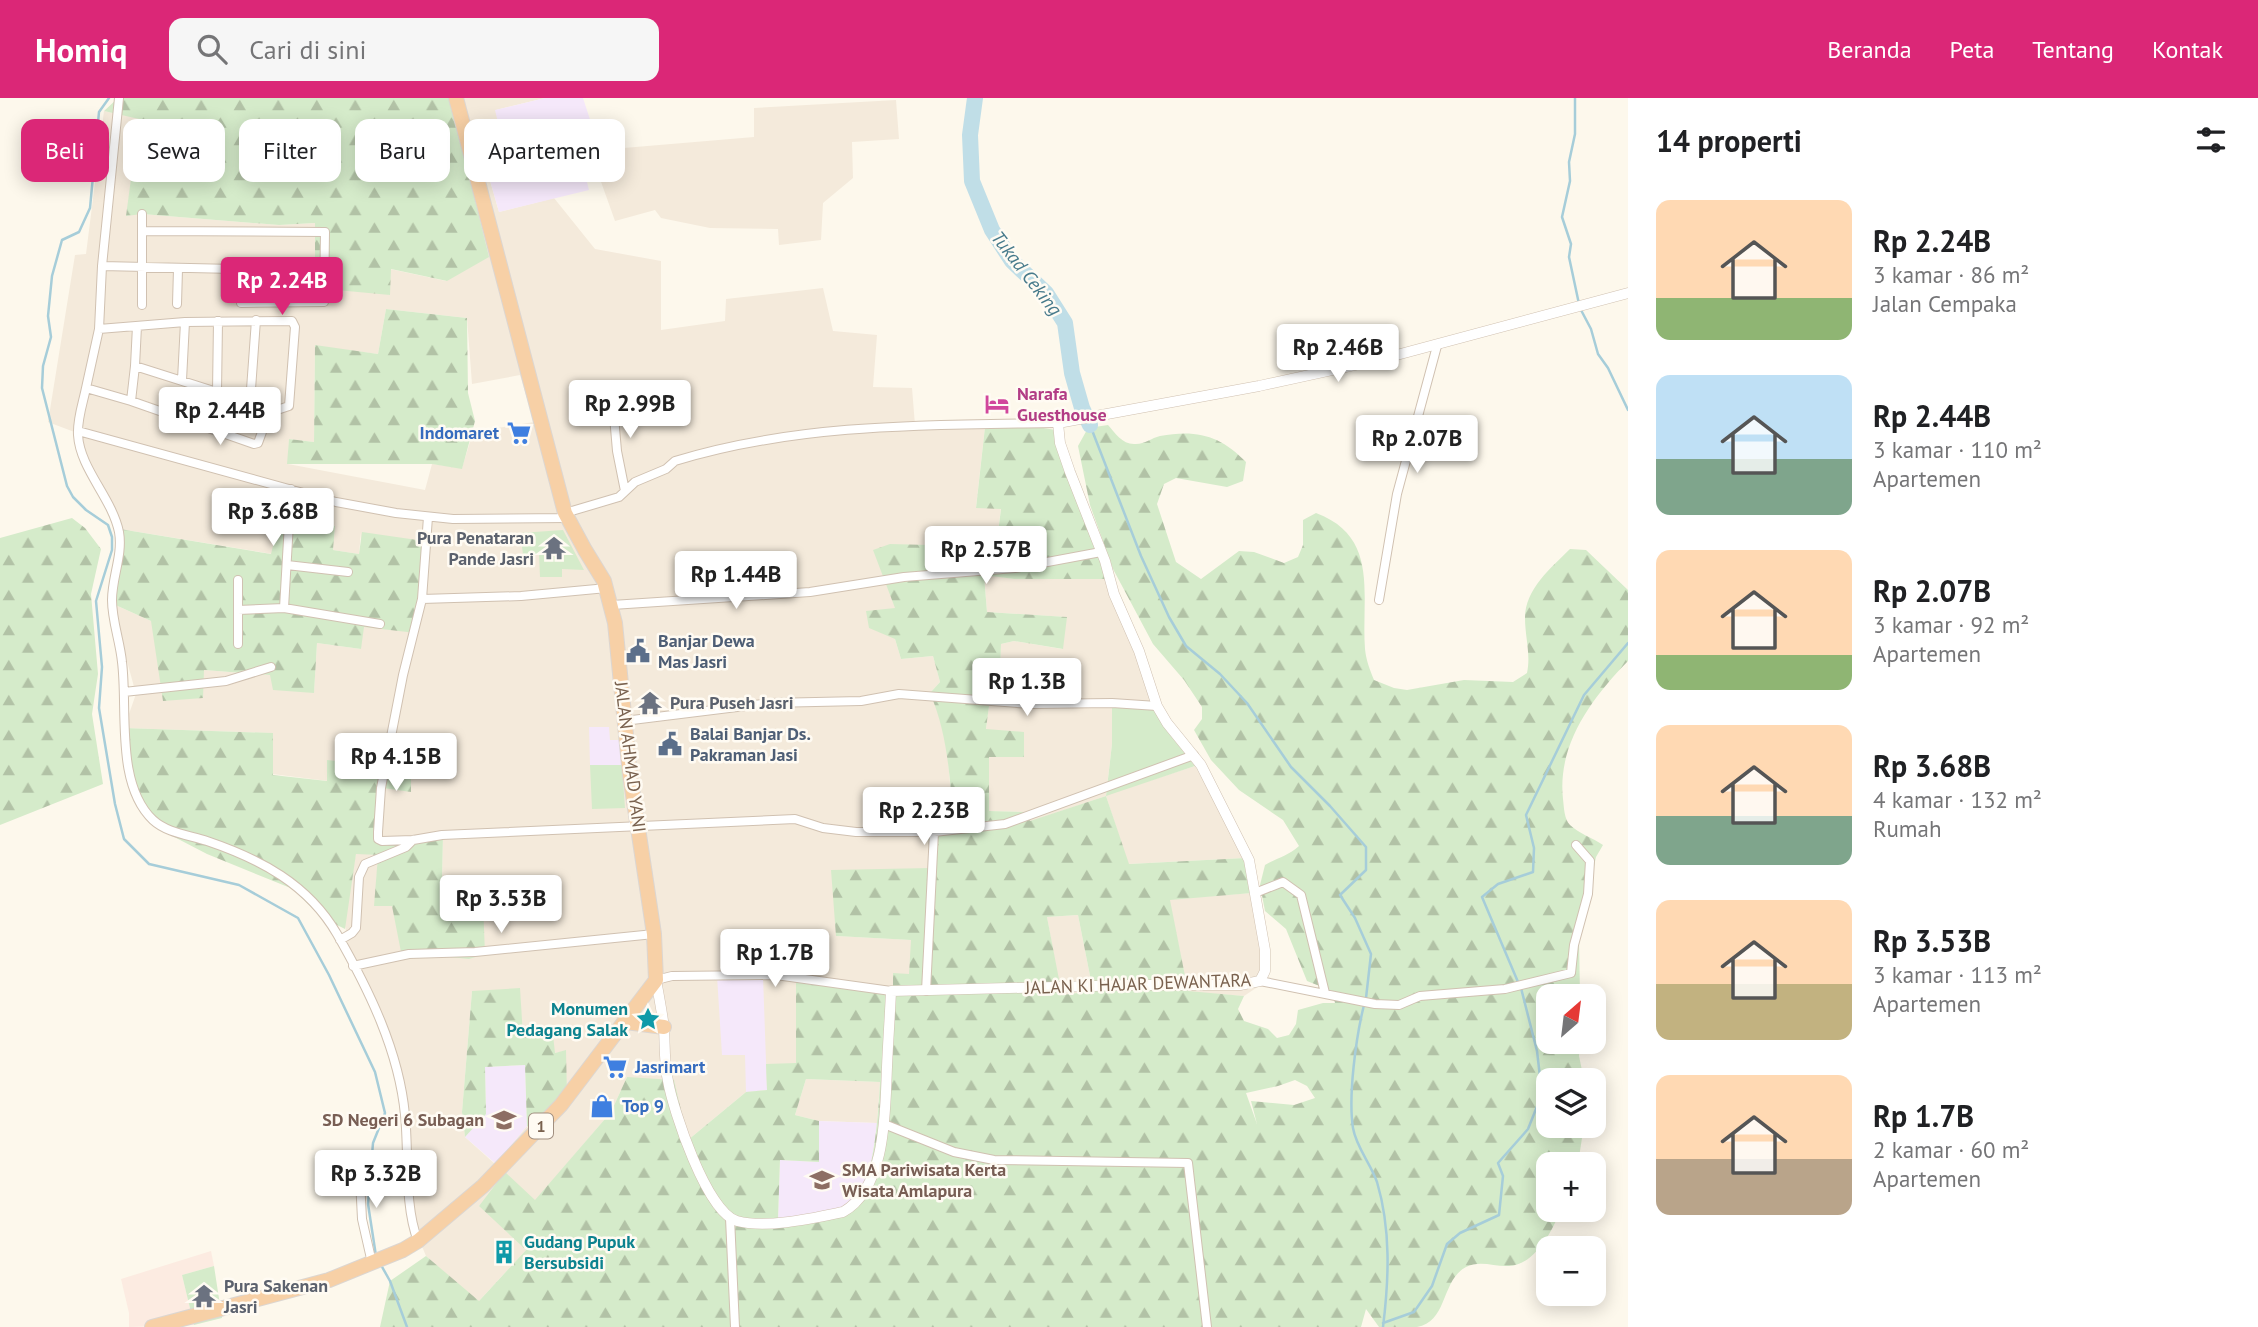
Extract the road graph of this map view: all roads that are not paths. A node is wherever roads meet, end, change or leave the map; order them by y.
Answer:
1 (120, 98) edge
2 (456, 98) edge
3 (142, 214) dead end
4 (142, 231) junction
5 (102, 266) junction
6 (142, 268) junction
7 (177, 269) junction
8 (324, 271) junction
9 (1628, 293) edge
10 (241, 303) dead end
11 (177, 304) dead end
12 (142, 305) dead end
13 (256, 320) junction
14 (218, 321) junction
15 (184, 322) junction
16 (136, 326) junction
17 (99, 329) junction
18 (1437, 346) junction
19 (135, 366) junction
20 (182, 380) junction
21 (86, 388) junction
22 (216, 391) junction
23 (612, 393) dead end
24 (131, 401) junction
25 (250, 403) junction
26 (264, 407) junction
27 (1058, 423) junction
28 (78, 432) junction
29 (291, 489) junction
30 (625, 491) junction
31 (567, 515) junction
32 (428, 517) junction
33 (1101, 552) junction
34 (286, 565) junction
35 (348, 572) dead end
36 (238, 580) dead end
37 (607, 588) junction
38 (422, 599) junction
39 (1379, 600) dead end
40 (612, 605) junction
41 (284, 608) junction
42 (238, 610) junction
43 (380, 624) dead end
44 (237, 645) dead end
45 (271, 667) dead end
46 (124, 692) junction
47 (1157, 706) junction
48 (624, 721) junction
49 (1194, 755) junction
50 (638, 825) junction
51 (934, 832) junction
52 (414, 839) junction
53 (1576, 845) dead end
54 (1255, 893) junction
55 (654, 934) junction
56 (340, 940) junction
57 (353, 966) junction
58 (656, 980) junction
59 (1260, 981) junction
60 (926, 990) junction
61 (891, 991) junction
62 (1325, 993) junction
63 (626, 1022) junction
64 (664, 1027) junction
65 (884, 1124) junction
66 (359, 1160) dead end
67 (730, 1218) junction
68 (418, 1241) junction
69 (374, 1262) junction
70 (203, 1320) edge
71 (160, 1326) edge
72 (735, 1327) edge
73 (1207, 1327) edge

1 - 5 street
2 - 31 highway, JALAN AHMAD YANI
3 - 4 street
4 - 6 street
4 - 8 street
5 - 6 street
5 - 17 street
6 - 7 street
6 - 12 street
7 - 8 street
7 - 11 street
8 - 10 street
9 - 18 street
13 - 14 street
13 - 25 street
13 - 26 street
14 - 15 street
14 - 22 street
15 - 16 street
15 - 20 street
16 - 17 street
16 - 19 street
17 - 21 street
18 - 27 street
18 - 39 street
19 - 20 street
19 - 24 street
20 - 22 street
21 - 24 street
21 - 28 street
22 - 25 street
23 - 30 street
24 - 26 street
25 - 26 street
27 - 30 street
27 - 33 street, JALAN KI HAJAR DEWANTARA
28 - 29 street
28 - 46 street
29 - 32 street
29 - 34 street
30 - 31 street
31 - 32 street
31 - 37 highway, JALAN AHMAD YANI
32 - 38 street
33 - 40 street
33 - 47 street, JALAN KI HAJAR DEWANTARA
34 - 35 street
34 - 41 street
36 - 42 street
37 - 38 street
37 - 40 highway, JALAN AHMAD YANI
38 - 52 street
40 - 48 highway, JALAN AHMAD YANI
41 - 42 street
41 - 43 street
42 - 44 street
45 - 46 street
46 - 56 street
47 - 48 street
47 - 49 street, JALAN KI HAJAR DEWANTARA
48 - 50 highway, JALAN AHMAD YANI
49 - 51 street
49 - 54 street, JALAN KI HAJAR DEWANTARA
50 - 51 street
50 - 52 street
50 - 55 highway, JALAN AHMAD YANI
51 - 60 street
52 - 56 street
53 - 62 street
54 - 59 street, JALAN KI HAJAR DEWANTARA
54 - 62 street
55 - 57 street
55 - 58 highway, JALAN AHMAD YANI
56 - 57 street
57 - 68 street
58 - 61 street
58 - 63 highway, 1
58 - 64 street
59 - 60 street, JALAN KI HAJAR DEWANTARA
59 - 62 street
60 - 61 street, JALAN KI HAJAR DEWANTARA
61 - 65 street
63 - 64 highway
63 - 68 highway, 1
64 - 67 street
65 - 67 street
65 - 73 street
66 - 69 street
67 - 72 street
68 - 69 highway, 1
69 - 70 highway, 1
70 - 71 highway, 1

